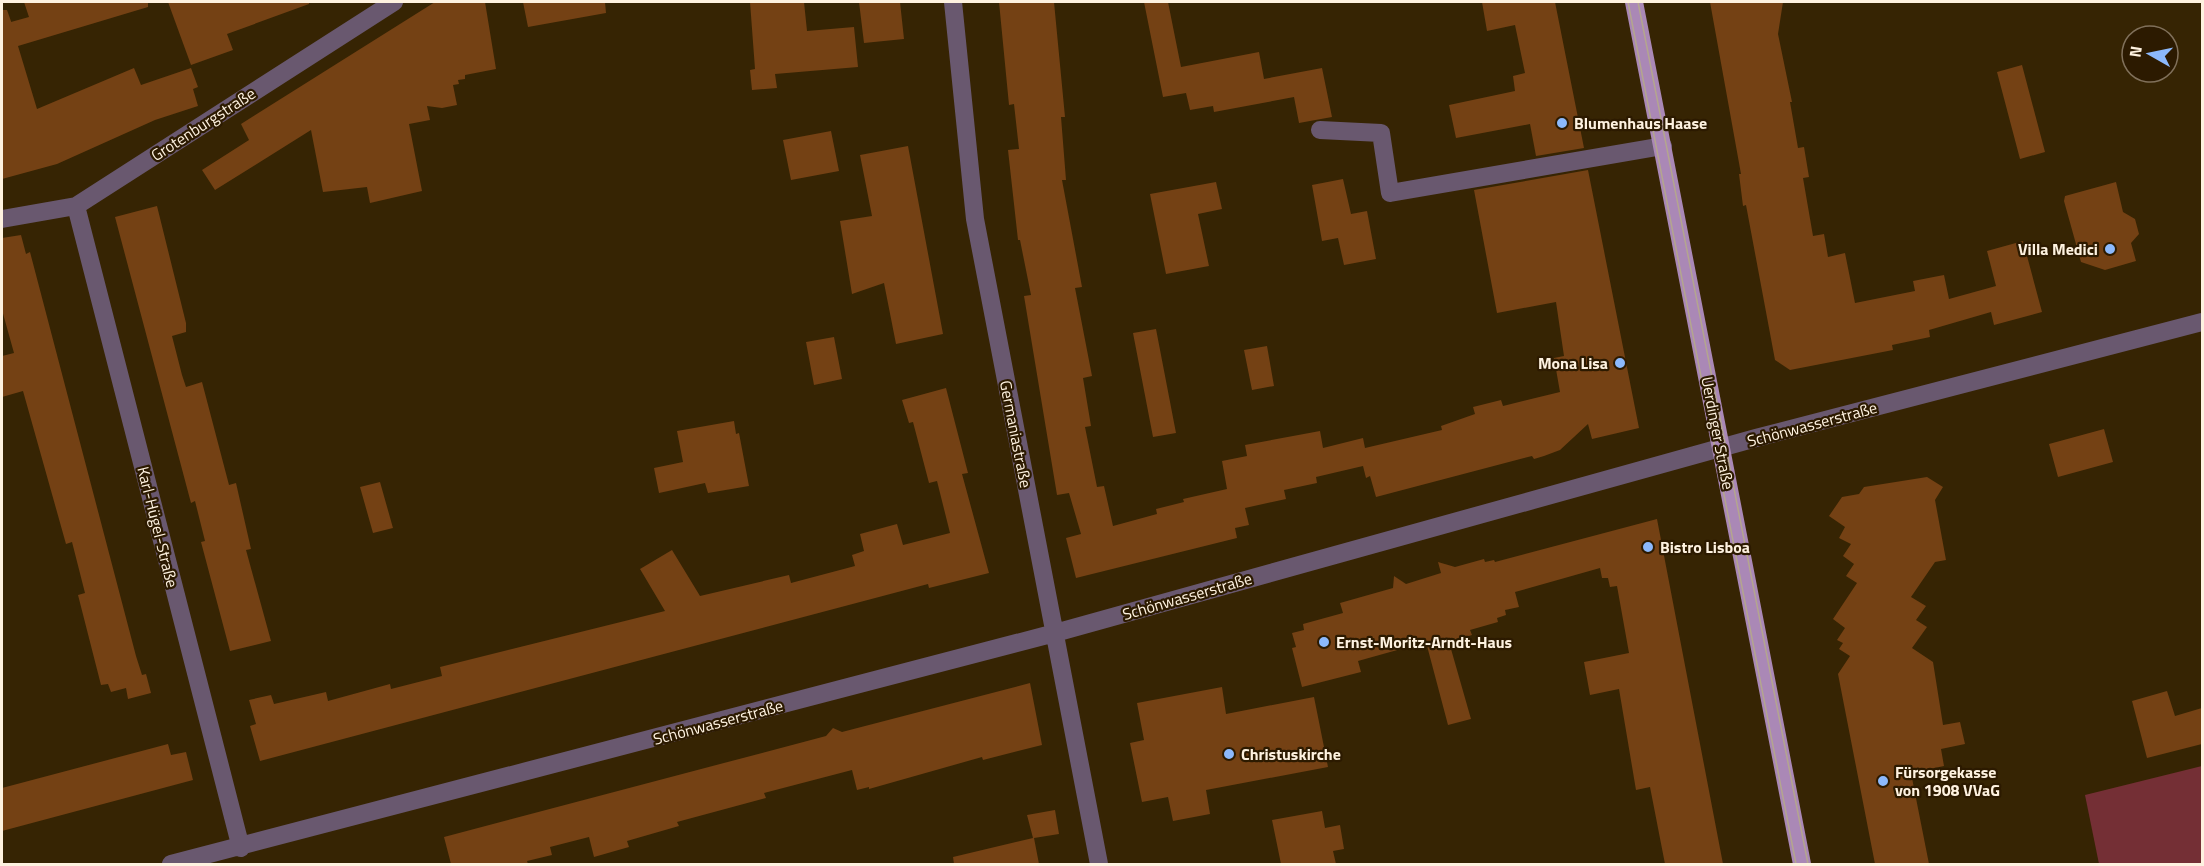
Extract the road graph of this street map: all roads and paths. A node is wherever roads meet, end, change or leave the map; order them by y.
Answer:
1 (394, 2) edge
2 (953, 2) edge
3 (1634, 2) edge
4 (1320, 130) dead end
5 (1663, 146) junction
6 (76, 206) junction
7 (2, 219) edge
8 (2202, 322) edge
9 (1721, 447) junction
10 (1055, 633) junction
11 (240, 848) junction
12 (204, 861) edge
13 (171, 864) edge
14 (1098, 864) edge
15 (1802, 864) edge

1 - 6 street, Grotenburgstraße
2 - 10 street, Germaniastraße
3 - 5 main road, Uerdinger Straße
4 - 5 street
5 - 9 main road, Uerdinger Straße
6 - 7 street, Grotenburgstraße
6 - 11 street, Karl-Hügel-Straße
8 - 9 street, Schönwasserstraße
9 - 10 street, Schönwasserstraße
9 - 15 main road, Uerdinger Straße
10 - 11 street, Schönwasserstraße
10 - 14 street, Germaniastraße
11 - 12 street, Schönwasserstraße
12 - 13 street, Schönwasserstraße

